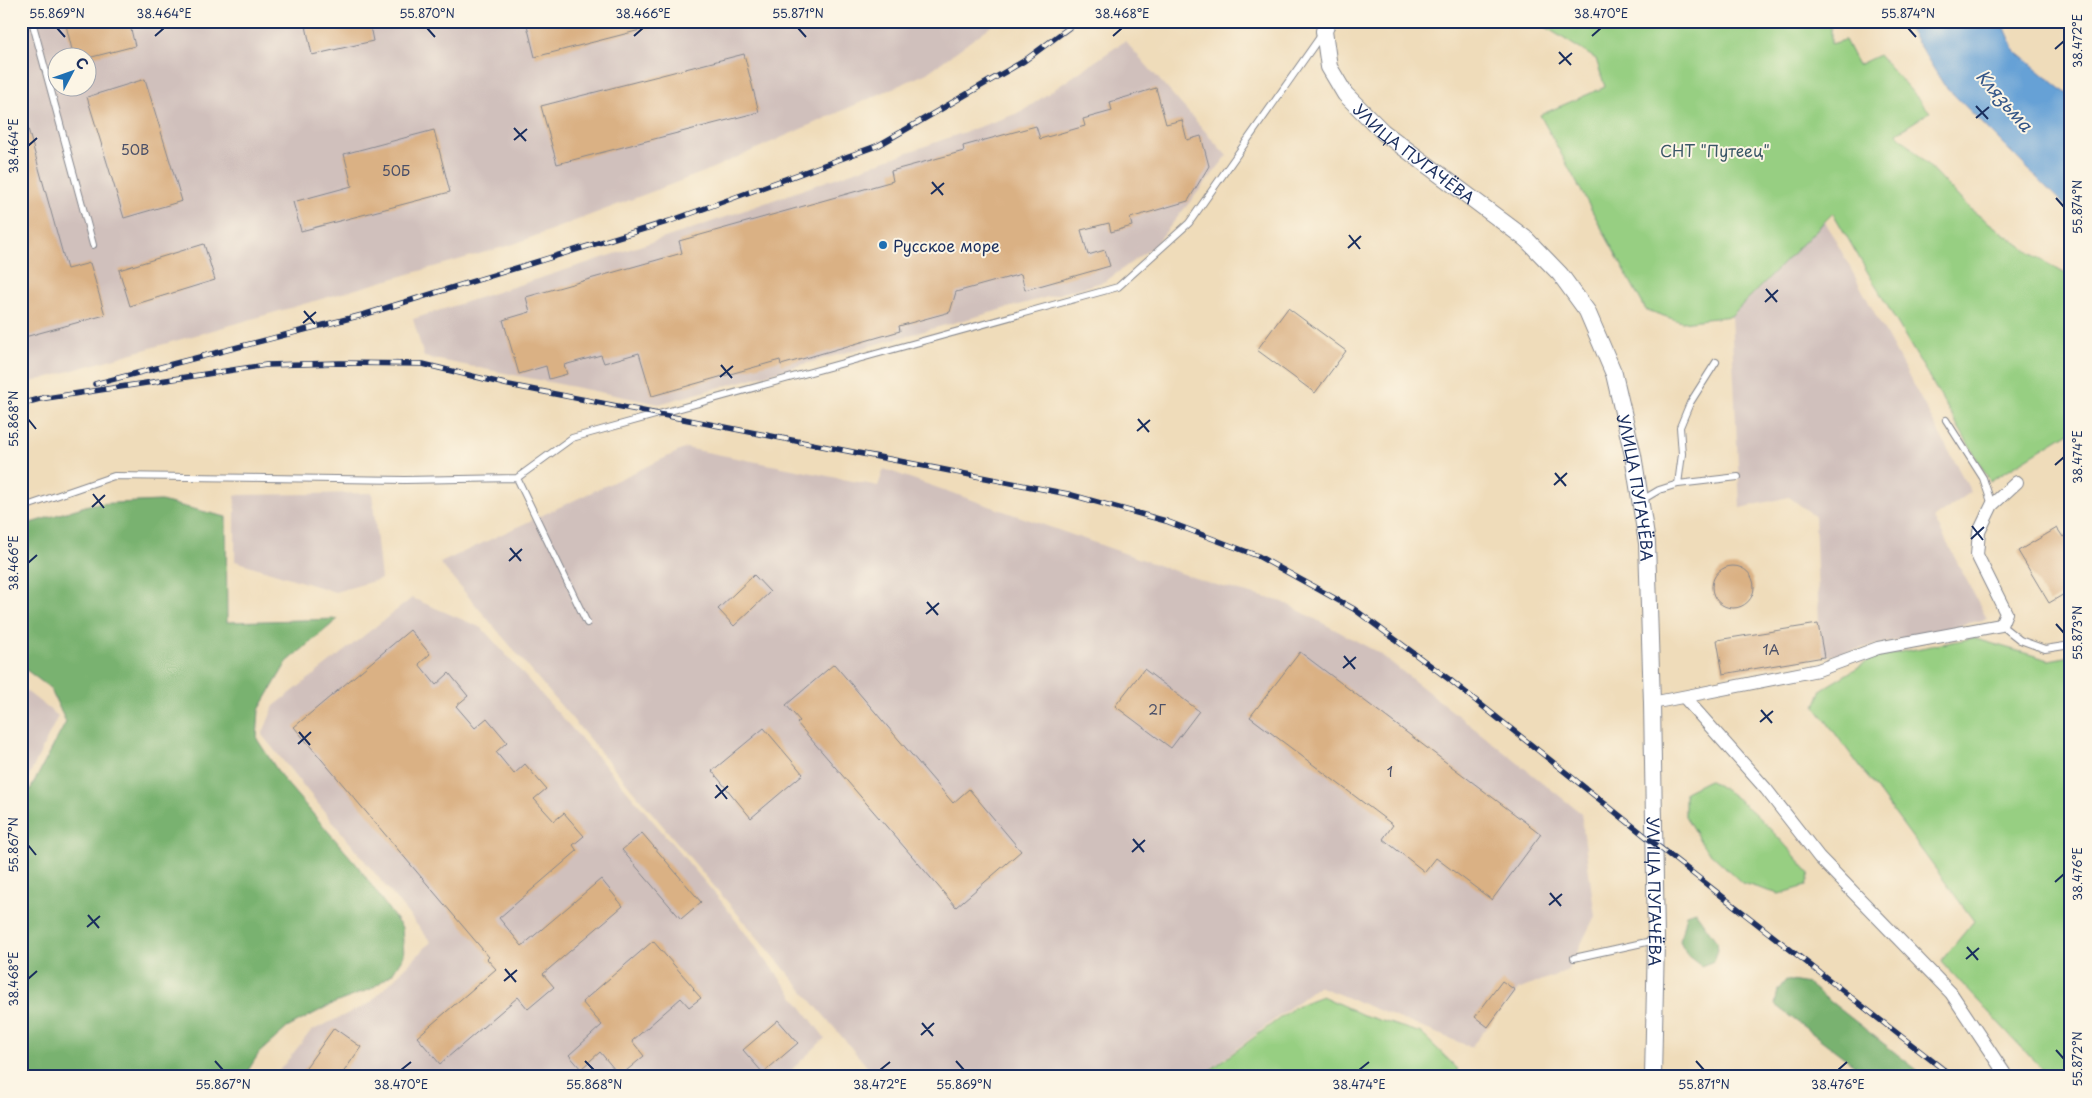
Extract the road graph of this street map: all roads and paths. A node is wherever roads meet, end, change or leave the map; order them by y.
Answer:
1 (32, 21) edge
2 (1326, 26) edge
3 (93, 245) dead end
4 (1716, 362) dead end
5 (1946, 420) dead end
6 (1738, 477) dead end
7 (517, 478) junction
8 (2017, 482) dead end
9 (1678, 484) junction
10 (1641, 500) junction
11 (1992, 505) junction
12 (21, 508) edge
13 (587, 623) dead end
14 (2001, 625) junction
15 (2071, 645) edge
16 (1684, 697) junction
17 (1652, 704) junction
18 (1656, 940) junction
19 (1574, 958) dead end
20 (1653, 1077) edge
21 (2007, 1077) edge

1 - 3 lane
2 - 7 lane
2 - 10 street, УЛИЦА ПУГАЧЁВА
4 - 9 lane
5 - 11 lane
6 - 9 lane
7 - 12 lane
7 - 13 lane
8 - 11 street
9 - 10 lane
10 - 17 street, УЛИЦА ПУГАЧЁВА
11 - 14 street
14 - 15 lane
14 - 16 street
16 - 17 street
16 - 21 street
17 - 18 street, УЛИЦА ПУГАЧЁВА
18 - 19 lane
18 - 20 street, УЛИЦА ПУГАЧЁВА

